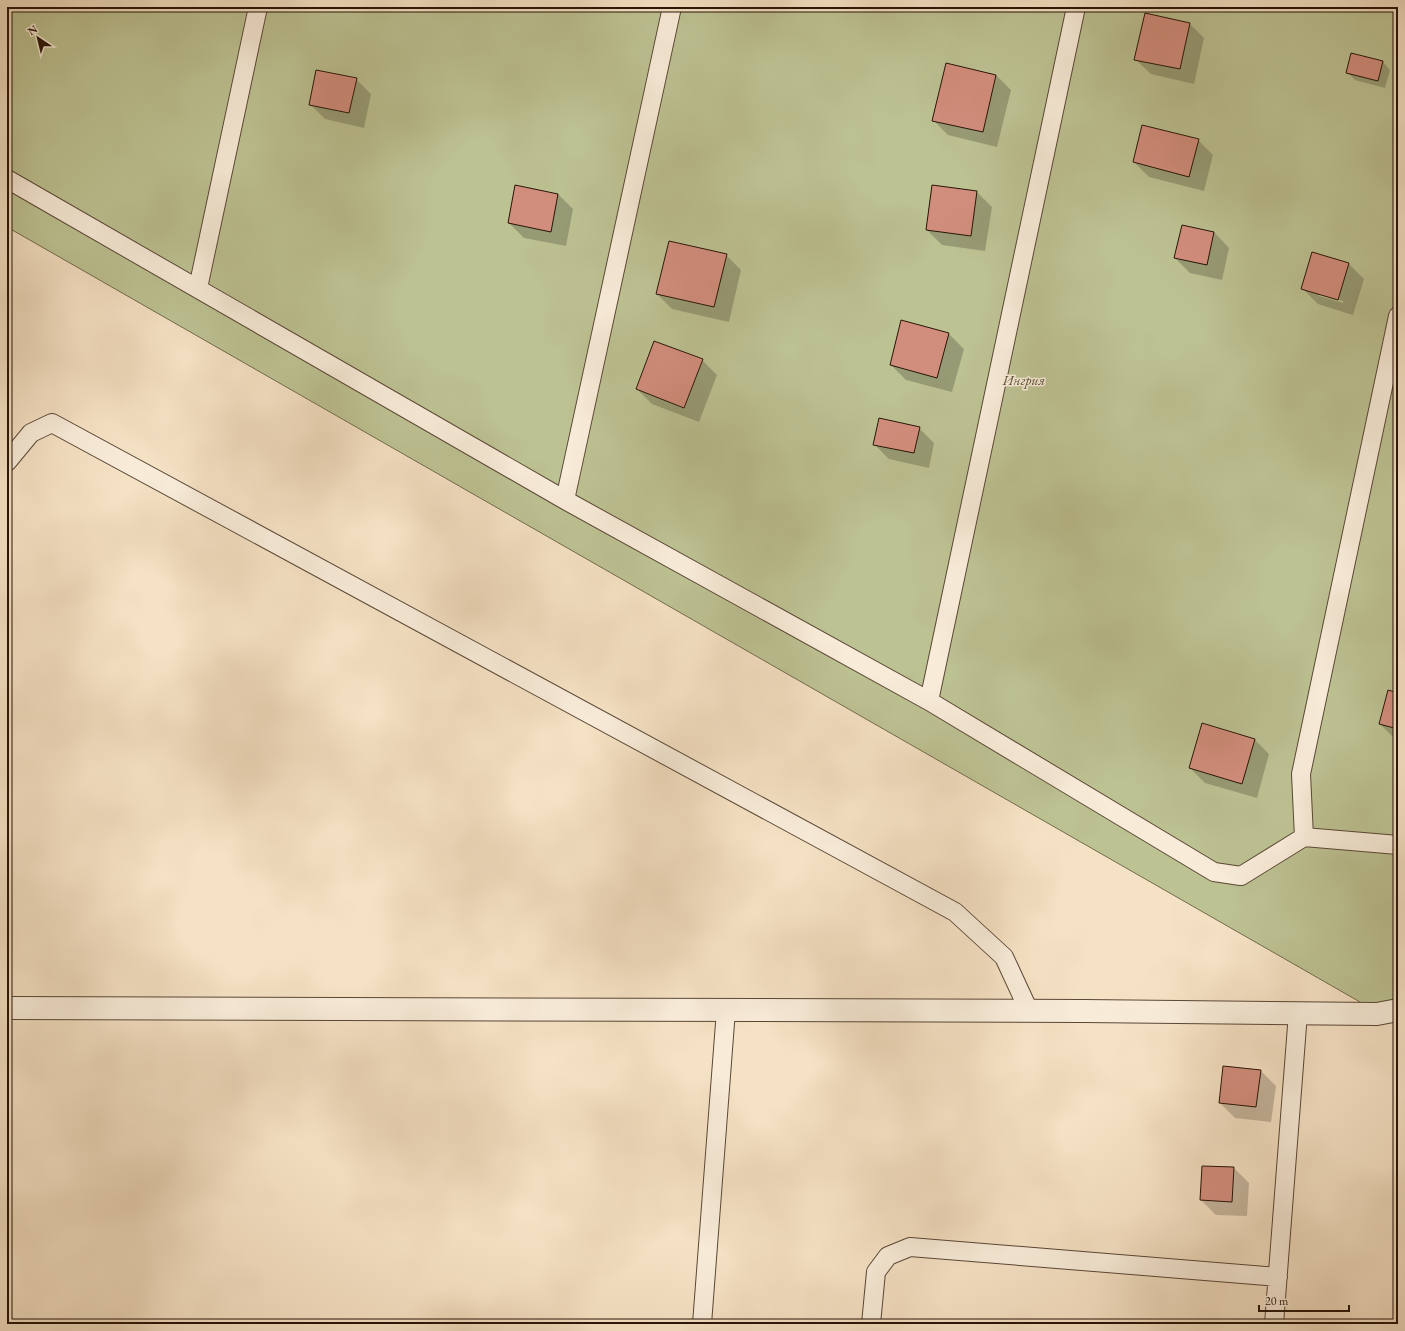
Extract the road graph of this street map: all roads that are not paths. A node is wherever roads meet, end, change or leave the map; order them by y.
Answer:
1 (258, 7) edge
2 (672, 7) edge
3 (1076, 7) edge
4 (7, 179) edge
5 (198, 288) junction
6 (1398, 316) edge
7 (7, 462) edge
8 (565, 500) junction
9 (929, 701) junction
10 (1304, 837) junction
11 (1398, 845) edge
12 (7, 1008) edge
13 (726, 1010) junction
14 (1398, 1010) edge
15 (1029, 1011) junction
16 (1298, 1013) junction
17 (1278, 1277) junction
18 (702, 1324) edge
19 (871, 1324) edge
20 (1274, 1324) edge

1 - 5 lane
2 - 8 lane
3 - 9 lane
4 - 5 lane
5 - 8 lane
6 - 10 lane
7 - 15 lane
8 - 9 lane
9 - 10 lane
10 - 11 lane
12 - 13 street
13 - 15 street
13 - 18 lane
14 - 16 street
15 - 16 street
16 - 17 lane
17 - 19 lane
17 - 20 lane

